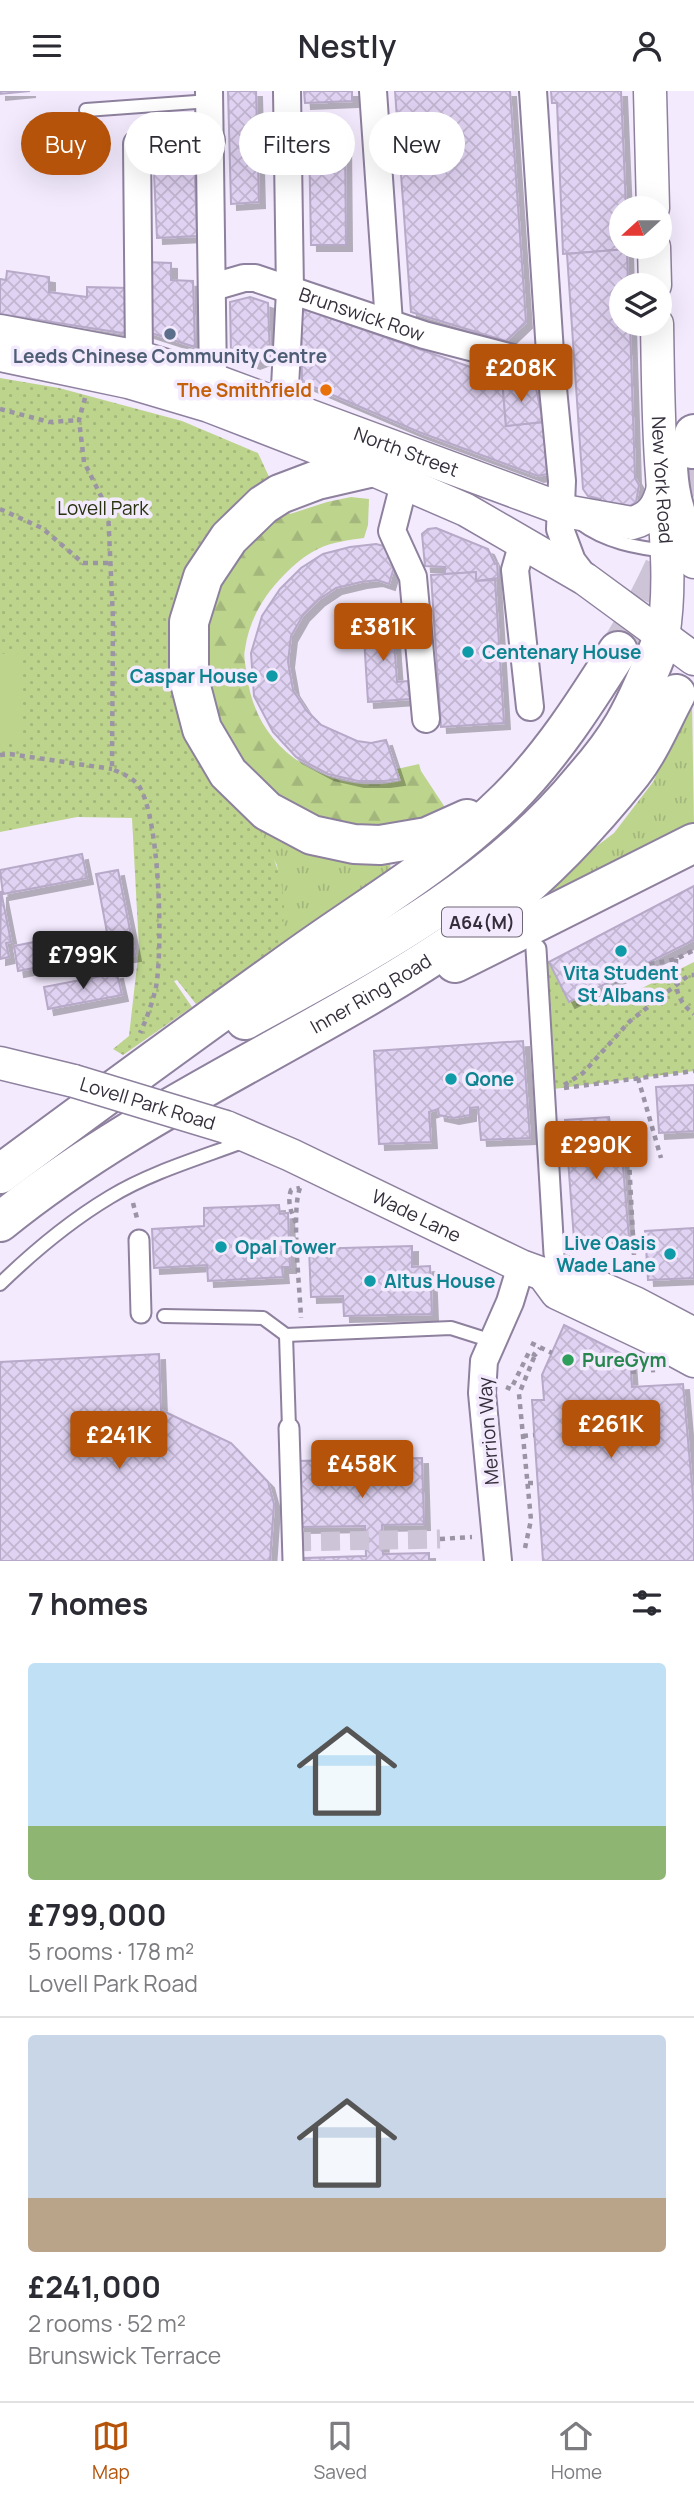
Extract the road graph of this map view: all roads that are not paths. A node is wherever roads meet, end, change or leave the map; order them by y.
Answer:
1 (287, 91) edge
2 (373, 91) edge
3 (533, 91) edge
4 (650, 91) edge
5 (209, 96) edge
6 (86, 110) dead end
7 (137, 175) edge
8 (211, 175) edge
9 (653, 196) edge
10 (213, 287) junction
11 (290, 291) junction
12 (389, 323) junction
13 (0, 331) edge
14 (657, 336) edge
15 (0, 355) edge
16 (551, 368) junction
17 (134, 370) junction
18 (213, 380) junction
19 (284, 406) junction
20 (693, 444) edge
21 (369, 468) junction
22 (404, 484) junction
23 (663, 488) junction
24 (565, 511) junction
25 (523, 542) junction
26 (688, 548) edge
27 (586, 579) junction
28 (665, 620) edge
29 (618, 651) tunnel mouth
30 (694, 659) edge
31 (676, 694) dead end
32 (530, 707) dead end
33 (426, 719) dead end
34 (509, 799) junction
35 (694, 843) edge
36 (536, 949) dead end
37 (364, 1000) junction
38 (150, 1046) junction
39 (0, 1063) edge
40 (239, 1133) junction
41 (300, 1169) joint
42 (0, 1174) edge
43 (0, 1221) edge
44 (139, 1233) road end
45 (539, 1265) junction
46 (0, 1284) edge
47 (141, 1313) dead end
48 (164, 1316) dead end
49 (682, 1328) edge
50 (286, 1335) junction
51 (492, 1341) junction
52 (694, 1345) edge
53 (694, 1361) edge
54 (289, 1428) joint
55 (293, 1561) edge
56 (498, 1561) edge

1 - 11 street
2 - 12 street
3 - 16 street
4 - 9 street
5 - 6 lane
7 - 17 street
8 - 10 street
10 - 11 street, Brunswick Row
10 - 18 street
11 - 12 street, Brunswick Row
11 - 19 street
12 - 16 street, Brunswick Row
13 - 17 street, North Street
14 - 23 street, New York Road
15 - 17 street, North Street
16 - 24 street
17 - 18 street, North Street
17 - 21 street, North Street
18 - 19 street, North Street
19 - 24 street, North Street
20 - 26 street
21 - 22 street, North Street
21 - 34 highway, A64(M)
22 - 25 street, North Street
22 - 33 street
23 - 24 street
23 - 26 street
24 - 26 lane, North Street
24 - 27 street
25 - 27 street, North Street
25 - 32 street
26 - 28 street, New York Road
27 - 28 street, North Street
28 - 30 street, North Street
28 - 38 highway, A64(M)
29 - 34 highway, A64(M)
31 - 37 highway, Inner Ring Road / A64(M)
34 - 38 highway, A64(M)
35 - 37 highway, A64(M)
36 - 45 street
37 - 43 highway, Inner Ring Road / A64(M)
38 - 42 highway, A64(M)
39 - 40 street, Lovell Park Road, bridge
40 - 41 street, Lovell Park Road
40 - 46 lane
41 - 45 street, Wade Lane
44 - 47 street
45 - 49 street, Wade Lane
45 - 51 street, Merrion Way
45 - 53 street, Wade Lane
48 - 50 lane
49 - 52 lane
50 - 51 lane
50 - 54 lane
51 - 56 street, Merrion Way
54 - 55 street

